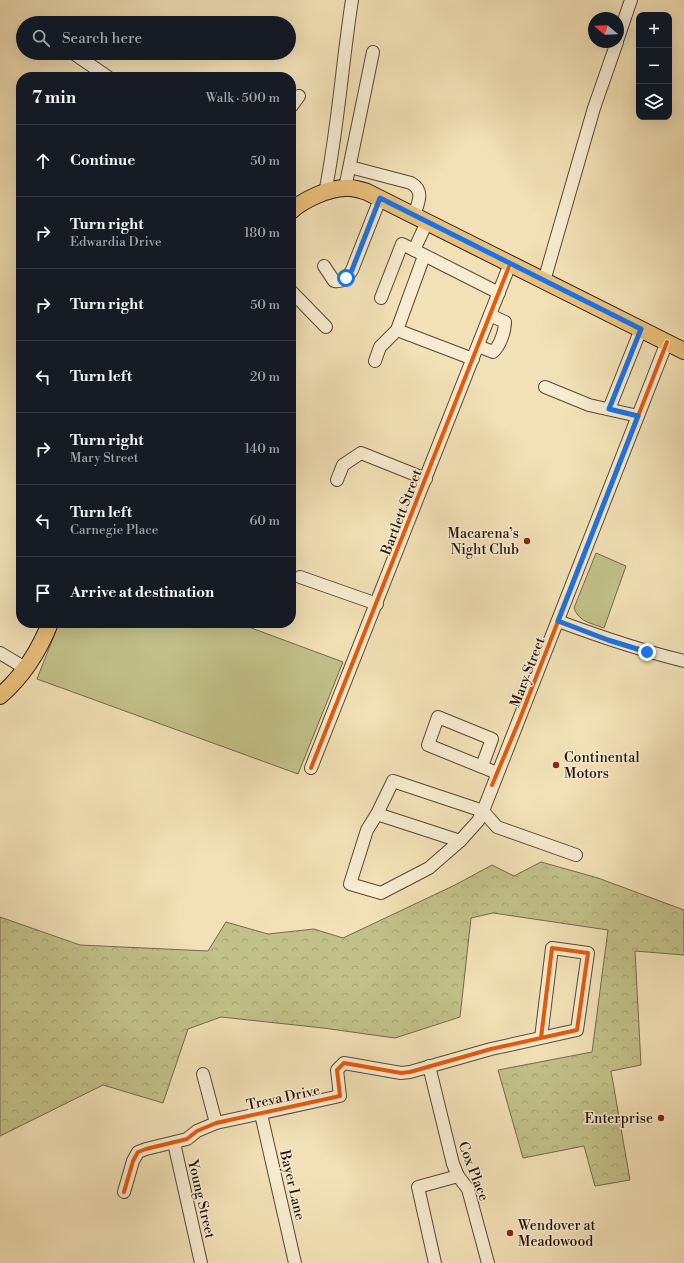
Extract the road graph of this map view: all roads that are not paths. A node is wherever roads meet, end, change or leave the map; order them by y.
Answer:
1 (352, 0) edge
2 (631, 0) edge
3 (624, 20) edge
4 (615, 48) edge
5 (373, 52) dead end
6 (83, 60) edge
7 (101, 72) edge
8 (299, 96) dead end
9 (296, 100) edge
10 (350, 167) junction
11 (346, 188) junction
12 (324, 193) junction
13 (380, 198) junction
14 (296, 205) edge
15 (420, 219) junction
16 (419, 253) junction
17 (510, 264) junction
18 (324, 266) dead end
19 (544, 281) junction
20 (499, 292) junction
21 (296, 296) edge
22 (381, 298) dead end
23 (490, 315) junction
24 (326, 327) dead end
25 (641, 329) junction
26 (397, 330) junction
27 (667, 342) junction
28 (478, 346) junction
29 (684, 351) edge
30 (473, 359) junction
31 (375, 361) dead end
32 (545, 387) dead end
33 (609, 409) junction
34 (638, 416) junction
35 (426, 479) junction
36 (338, 480) dead end
37 (300, 577) dead end
38 (377, 604) junction
39 (558, 621) junction
40 (48, 628) edge
41 (0, 653) edge
42 (684, 661) edge
43 (25, 668) junction
44 (0, 696) edge
45 (482, 766) junction
46 (311, 768) dead end
47 (497, 773) junction
48 (483, 811) junction
49 (377, 814) junction
50 (460, 841) junction
51 (576, 855) dead end
52 (541, 1038) junction
53 (429, 1066) junction
54 (203, 1074) dead end
55 (261, 1114) junction
56 (216, 1123) junction
57 (174, 1142) junction
58 (458, 1176) junction
59 (124, 1192) dead end
60 (201, 1263) edge
61 (295, 1263) edge
62 (435, 1263) edge
63 (488, 1263) edge

1 - 12 street
2 - 3 street
4 - 19 street
5 - 10 street
6 - 7 street
8 - 9 street
10 - 11 street
10 - 15 street
11 - 12 main road
11 - 13 main road
12 - 14 main road
13 - 15 main road
13 - 18 street
15 - 16 street
15 - 17 main road
16 - 20 street
16 - 22 street
16 - 26 street
17 - 19 main road
17 - 20 street, Bartlett Street
19 - 25 main road
20 - 23 street, Bartlett Street
21 - 24 street
23 - 28 street, Bartlett Street
23 - 28 street
25 - 27 main road
25 - 33 street
26 - 30 street
26 - 31 street
27 - 29 main road
27 - 34 street, Mary Street
28 - 30 street, Bartlett Street
30 - 35 street, Bartlett Street
32 - 33 street
33 - 34 street
34 - 39 street, Mary Street
35 - 36 street
35 - 38 street, Bartlett Street
37 - 38 street
38 - 46 street, Bartlett Street
39 - 42 street
39 - 47 street, Mary Street
40 - 43 main road
41 - 43 street
43 - 44 main road
45 - 45 street
45 - 47 street
47 - 48 street, Mary Street
48 - 49 street
48 - 50 street, Mary Street
48 - 51 street
49 - 50 street
49 - 50 street, Mary Street
52 - 52 street, Treva Drive
52 - 53 street, Treva Drive
53 - 55 street, Treva Drive
53 - 58 street, Cox Place
54 - 56 street
55 - 56 street, Treva Drive
55 - 61 street, Bayer Lane
56 - 57 street, Treva Drive
57 - 59 street, Treva Drive
57 - 60 street, Young Street
58 - 62 street
58 - 63 street, Cox Place

